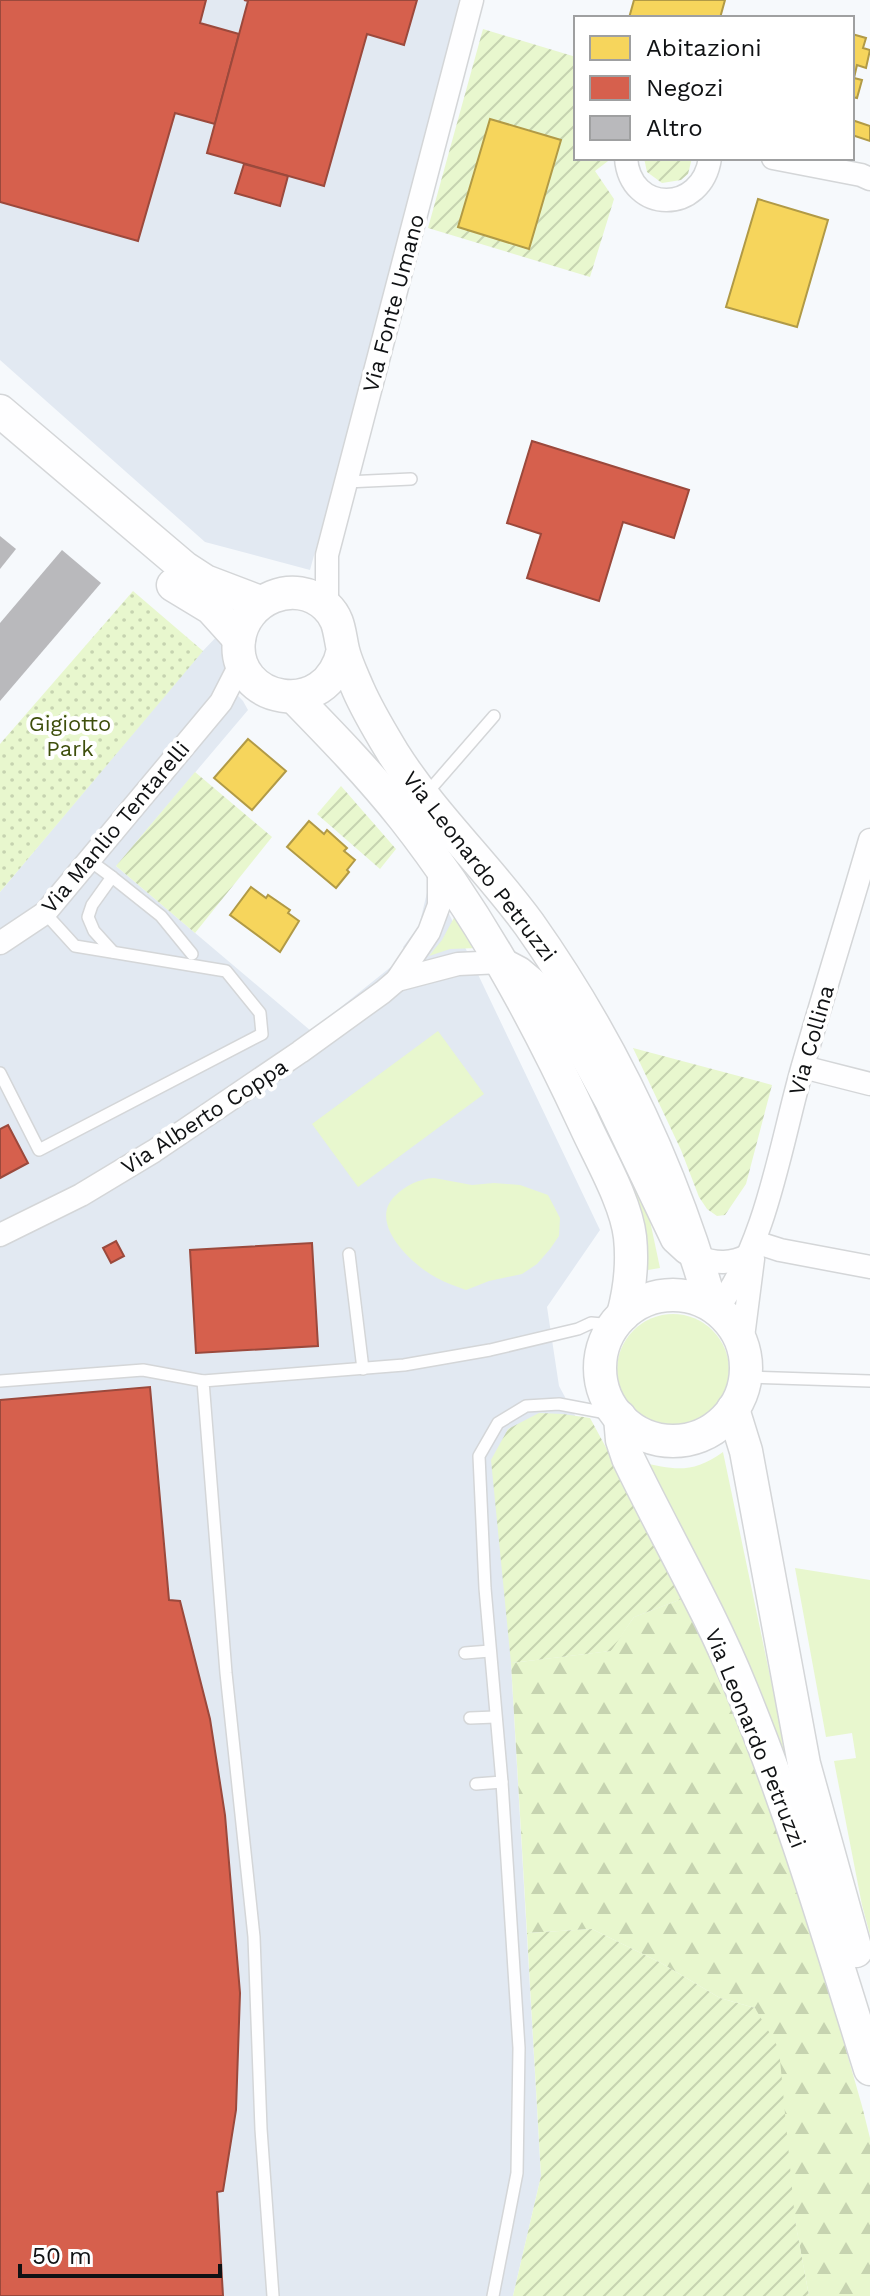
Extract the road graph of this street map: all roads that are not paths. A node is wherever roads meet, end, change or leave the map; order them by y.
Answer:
1 (472, 0) edge
2 (626, 160) edge
3 (709, 160) edge
4 (783, 160) edge
5 (870, 179) edge
6 (0, 411) edge
7 (0, 438) edge
8 (411, 479) dead end
9 (346, 482) junction
10 (260, 602) junction
11 (327, 607) junction
12 (240, 650) junction
13 (343, 650) junction
14 (262, 688) junction
15 (294, 697) junction
16 (221, 702) junction
17 (494, 716) dead end
18 (424, 796) junction
19 (868, 851) edge
20 (89, 860) junction
21 (439, 865) junction
22 (112, 877) junction
23 (45, 913) junction
24 (0, 943) edge
25 (114, 953) junction
26 (192, 954) dead end
27 (502, 962) junction
28 (397, 980) junction
29 (803, 1067) junction
30 (0, 1073) edge
31 (870, 1084) edge
32 (0, 1235) edge
33 (752, 1248) junction
34 (349, 1254) dead end
35 (697, 1257) junction
36 (870, 1267) edge
37 (714, 1307) junction
38 (618, 1320) junction
39 (742, 1345) junction
40 (363, 1369) junction
41 (746, 1377) junction
42 (0, 1381) edge
43 (203, 1381) junction
44 (870, 1381) edge
45 (733, 1409) junction
46 (618, 1416) junction
47 (490, 1651) junction
48 (465, 1653) dead end
49 (495, 1717) junction
50 (470, 1718) dead end
51 (502, 1782) junction
52 (476, 1784) dead end
53 (870, 2000) edge
54 (870, 2069) edge
55 (273, 2296) edge
56 (493, 2296) edge

1 - 9 street, Via Fonte Umano
2 - 3 street
4 - 5 street
6 - 10 main road
7 - 12 main road
8 - 9 lane
9 - 11 street, Via Fonte Umano
10 - 11 main road
10 - 12 main road
11 - 13 main road
12 - 14 main road
12 - 16 street, Via Manlio Tentarelli
13 - 15 main road
13 - 18 main road, Via Leonardo Petruzzi
14 - 15 main road
14 - 16 street
15 - 21 main road, Via Leonardo Petruzzi
16 - 20 street, Via Manlio Tentarelli
17 - 18 lane
18 - 35 main road, Via Leonardo Petruzzi
19 - 29 street, Via Collina
20 - 22 lane
20 - 23 street, Via Manlio Tentarelli
21 - 27 main road, Via Leonardo Petruzzi
21 - 28 street, Via Alberto Coppa
22 - 25 lane
22 - 26 lane
23 - 24 street, Via Manlio Tentarelli
23 - 25 lane
25 - 30 lane
27 - 28 street, Via Alberto Coppa
27 - 35 street, Via Leonardo Petruzzi
27 - 38 main road, Via Leonardo Petruzzi
28 - 32 street, Via Alberto Coppa
29 - 31 street
29 - 33 street, Via Collina
33 - 35 street
33 - 36 street
33 - 37 street, Via Collina
33 - 39 street, Via Collina
34 - 40 lane
35 - 37 main road, Via Leonardo Petruzzi
37 - 38 main road
37 - 39 main road
38 - 40 lane
38 - 46 main road
39 - 41 main road
40 - 43 lane
41 - 44 lane
41 - 45 main road
42 - 43 lane
43 - 55 lane
45 - 46 main road
45 - 53 main road, Via Leonardo Petruzzi
46 - 47 lane
46 - 54 main road, Via Leonardo Petruzzi
47 - 48 lane
47 - 49 lane
49 - 50 lane
49 - 51 lane
51 - 52 lane
51 - 56 lane

